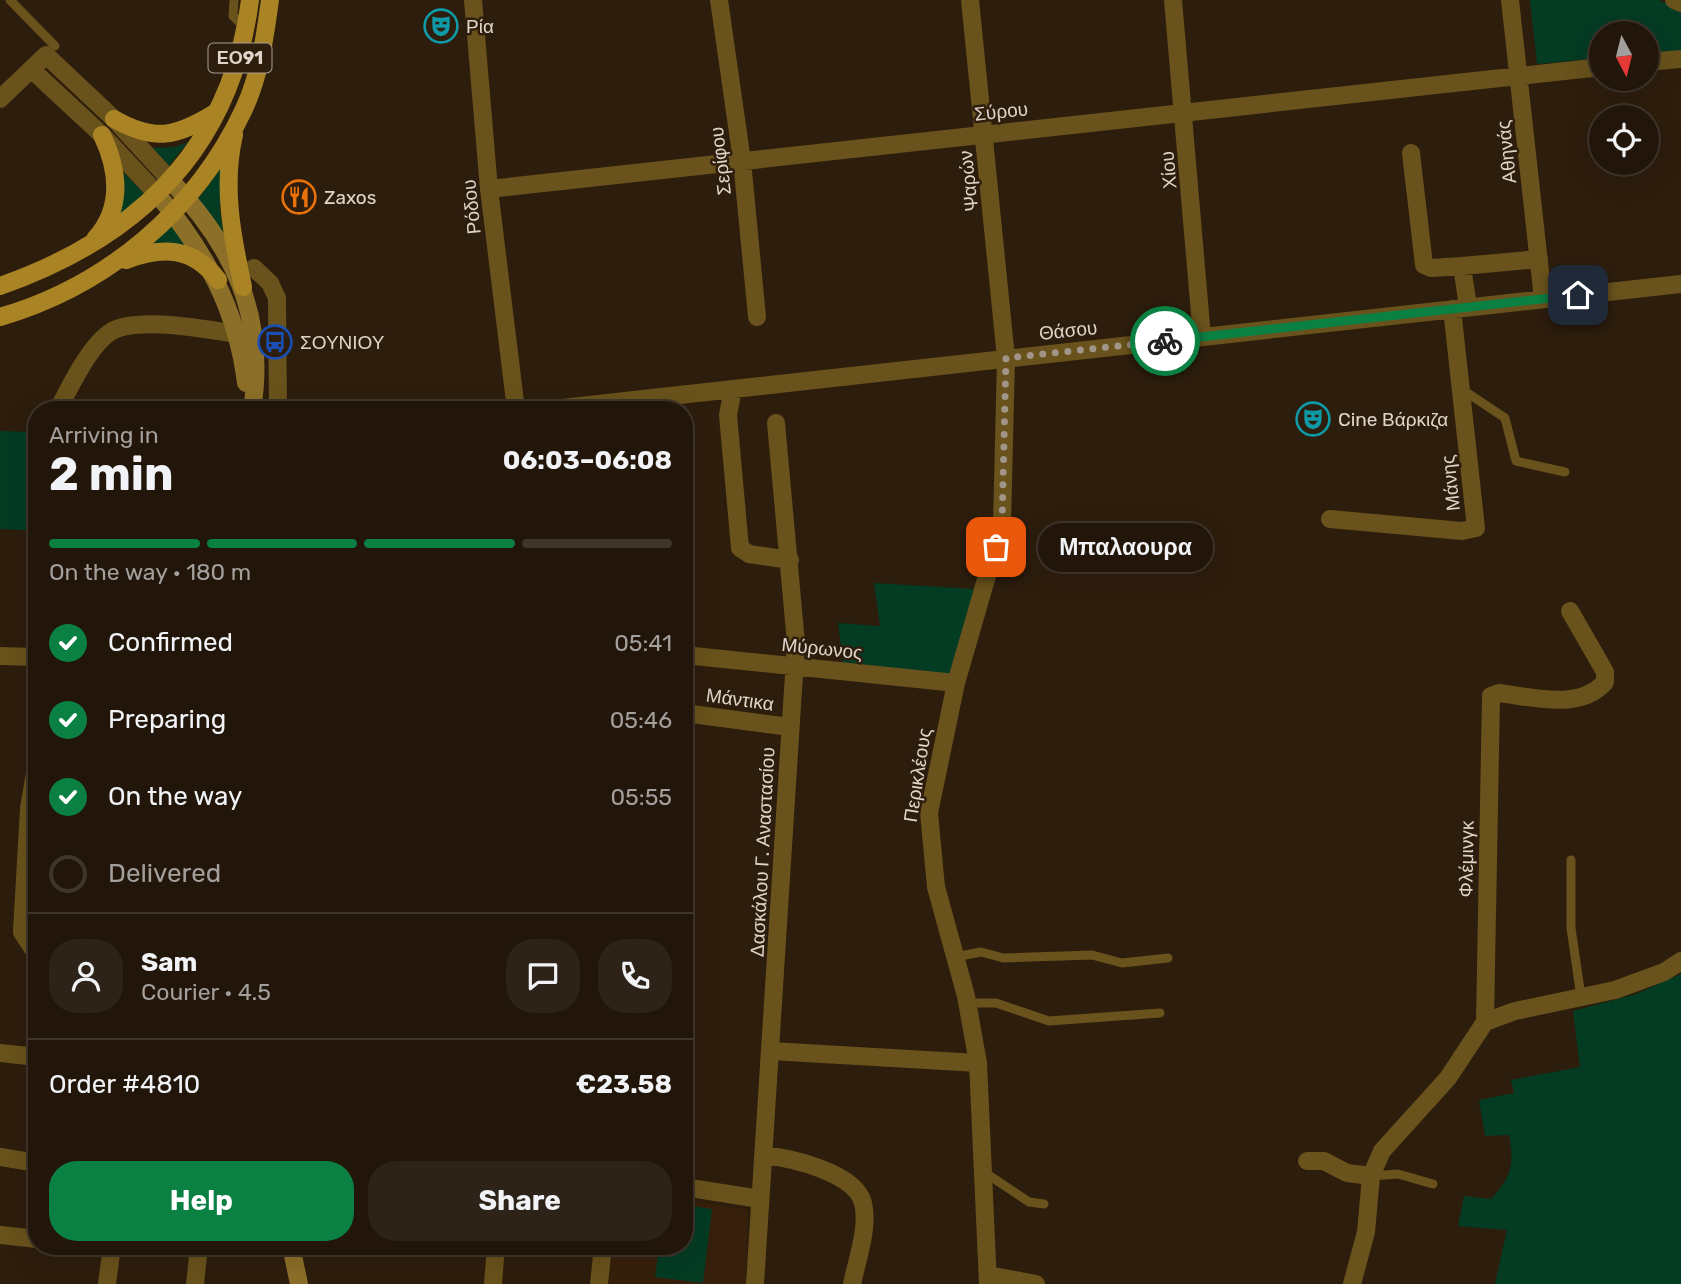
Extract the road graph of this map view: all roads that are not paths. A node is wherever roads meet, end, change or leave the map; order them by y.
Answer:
1 (10, 0) edge
2 (234, 0) edge
3 (250, 0) edge
4 (270, 0) edge
5 (473, 0) edge
6 (719, 0) edge
7 (970, 0) edge
8 (1173, 0) edge
9 (1510, 0) edge
10 (1674, 0) edge
11 (1681, 3) edge
12 (246, 28) junction
13 (51, 50) junction
14 (1681, 59) edge
15 (1659, 61) edge
16 (1589, 67) edge
17 (31, 69) junction
18 (1518, 74) junction
19 (0, 99) edge
20 (244, 108) junction
21 (218, 112) junction
22 (1184, 112) junction
23 (114, 119) junction
24 (984, 134) junction
25 (102, 135) junction
26 (1411, 153) dead end
27 (742, 161) junction
28 (170, 180) junction
29 (489, 189) junction
30 (157, 194) junction
31 (186, 197) junction
32 (172, 212) junction
33 (79, 253) junction
34 (1539, 259) junction
35 (1462, 266) junction
36 (254, 268) dead end
37 (92, 279) junction
38 (218, 280) junction
39 (1681, 284) edge
40 (0, 286) edge
41 (243, 287) junction
42 (1543, 299) junction
43 (1460, 308) junction
44 (0, 317) edge
45 (757, 317) dead end
46 (237, 334) junction
47 (1202, 337) junction
48 (1006, 358) junction
49 (733, 388) junction
50 (1460, 388) junction
51 (62, 401) edge
52 (250, 401) edge
53 (253, 401) edge
54 (278, 401) edge
55 (515, 401) edge
56 (637, 401) edge
57 (776, 423) dead end
58 (1564, 472) dead end
59 (1330, 519) dead end
60 (790, 559) junction
61 (1570, 611) dead end
62 (0, 656) edge
63 (693, 656) edge
64 (28, 657) edge
65 (794, 666) junction
66 (956, 683) junction
67 (693, 714) edge
68 (790, 727) junction
69 (28, 824) edge
70 (1570, 860) dead end
71 (28, 941) edge
72 (955, 957) junction
73 (1168, 958) dead end
74 (1681, 961) edge
75 (1581, 998) junction
76 (968, 1003) junction
77 (1160, 1013) dead end
78 (1485, 1021) junction
79 (771, 1051) junction
80 (0, 1053) edge
81 (28, 1056) edge
82 (978, 1063) junction
83 (764, 1155) junction
84 (0, 1157) edge
85 (1307, 1161) dead end
86 (28, 1162) edge
87 (983, 1171) junction
88 (1371, 1176) junction
89 (1433, 1184) dead end
90 (693, 1188) edge
91 (760, 1199) junction
92 (1044, 1205) dead end
93 (0, 1234) edge
94 (28, 1238) edge
95 (107, 1255) edge
96 (198, 1255) edge
97 (293, 1255) edge
98 (495, 1255) edge
99 (602, 1255) edge
100 (988, 1280) edge
101 (107, 1284) edge
102 (195, 1284) edge
103 (299, 1284) edge
104 (492, 1284) edge
105 (599, 1284) edge
106 (755, 1284) edge
107 (852, 1284) edge
108 (1036, 1284) edge
109 (1352, 1284) edge

1 - 13 lane
2 - 12 lane
3 - 12 main road, ΕΟ91
4 - 20 main road, ΕΟ91
5 - 29 street, Ρόδου
6 - 27 street, Σερίφου
7 - 24 street, Ψαρών
8 - 22 street, Χίου
9 - 18 street, Αθηνάς
10 - 11 street
12 - 21 main road, ΕΟ91
13 - 17 street
13 - 23 street
14 - 15 street
16 - 18 street, Σύρου
17 - 19 street
17 - 25 street
18 - 22 street, Σύρου
18 - 34 street, Αθηνάς
20 - 31 main road, ΕΟ91
20 - 41 main road
21 - 23 main road
21 - 28 main road, ΕΟ91
22 - 24 street, Σύρου
22 - 47 street, Χίου
23 - 28 street
24 - 27 street, Σύρου
24 - 48 street, Ψαρών
25 - 30 street
25 - 33 main road
26 - 35 street
27 - 29 street, Σύρου
27 - 45 street, Σερίφου
28 - 30 main road, ΕΟ91
28 - 31 main road
29 - 55 street, Ρόδου
30 - 32 main road
30 - 33 main road, ΕΟ91
31 - 32 main road, ΕΟ91
31 - 41 main road
32 - 37 main road, ΕΟ91
32 - 38 main road
33 - 40 main road, ΕΟ91
34 - 35 street
34 - 42 street, Αθηνάς
35 - 43 street, Μάνης
36 - 54 street
37 - 38 main road
37 - 44 main road, ΕΟ91
38 - 46 main road
39 - 42 street, Θάσου
41 - 53 main road
42 - 43 street, Θάσου
43 - 47 street, Θάσου
43 - 50 street, Μάνης
46 - 51 street
46 - 52 main road
47 - 48 street, Θάσου
48 - 49 street, Θάσου
48 - 66 street, Περικλέους
49 - 56 street, Θάσου
49 - 60 street
50 - 58 lane
50 - 59 street, Μάνης
57 - 60 street, Δασκάλου Γ. Αναστασίου
60 - 65 street, Δασκάλου Γ. Αναστασίου
61 - 78 street, Φλέμινγκ
62 - 64 street
63 - 65 street, Μύρωνος
65 - 66 street, Μύρωνος
65 - 68 street, Δασκάλου Γ. Αναστασίου
66 - 72 street, Περικλέους
67 - 68 street, Μάντικα
68 - 79 street, Δασκάλου Γ. Αναστασίου
69 - 71 street
70 - 75 lane
72 - 73 lane
72 - 76 street, Περικλέους
74 - 75 street
75 - 78 street
76 - 77 lane
76 - 82 street, Περικλέους
78 - 88 street
79 - 82 street
79 - 83 street, Δασκάλου Γ. Αναστασίου
80 - 81 street
82 - 87 street, Περικλέους
83 - 91 street, Δασκάλου Γ. Αναστασίου
83 - 107 street
84 - 86 street
85 - 88 street
87 - 92 lane
87 - 100 street, Περικλέους
88 - 89 lane
88 - 109 street
90 - 91 street
91 - 106 street, Δασκάλου Γ. Αναστασίου
93 - 94 street
95 - 101 street
96 - 102 street
97 - 103 main road
98 - 104 street
99 - 105 street
100 - 108 street

